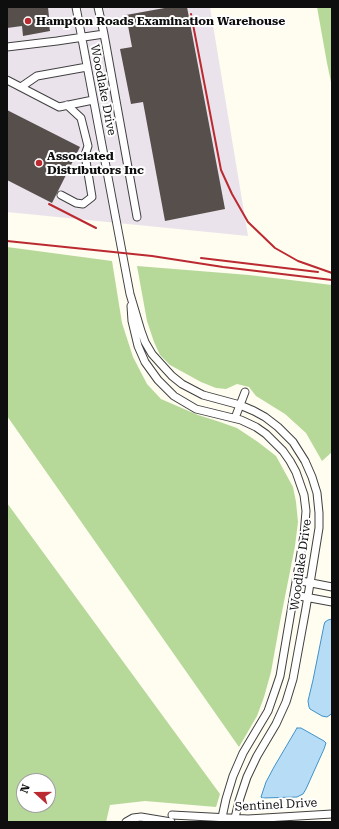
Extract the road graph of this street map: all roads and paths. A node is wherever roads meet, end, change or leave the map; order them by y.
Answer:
1 (76, 7) edge
2 (98, 7) edge
3 (104, 34) junction
4 (82, 38) junction
5 (7, 47) edge
6 (87, 67) junction
7 (7, 80) edge
8 (21, 87) junction
9 (93, 100) junction
10 (67, 105) junction
11 (61, 195) dead end
12 (137, 217) dead end
13 (130, 294) junction
14 (245, 392) dead end
15 (240, 405) junction
16 (235, 418) junction
17 (296, 580) junction
18 (310, 583) junction
19 (332, 587) edge
20 (294, 595) junction
21 (308, 598) junction
22 (332, 602) edge
23 (332, 814) edge
24 (171, 819) edge
25 (221, 820) edge
26 (235, 820) edge
27 (126, 822) edge

1 - 4 street, Woodlake Drive
2 - 3 street
3 - 4 street
3 - 12 street
4 - 5 street
4 - 6 street, Woodlake Drive
6 - 8 street
6 - 9 street, Woodlake Drive
7 - 8 street
8 - 10 street
9 - 10 street
9 - 13 street, Woodlake Drive
10 - 11 street
13 - 15 street, Woodlake Drive
13 - 16 street, Woodlake Drive
14 - 15 street
15 - 16 street
15 - 18 street, Woodlake Drive
16 - 17 street, Woodlake Drive
17 - 18 street
17 - 20 street, Woodlake Drive
18 - 19 street
18 - 21 street, Woodlake Drive
20 - 21 street
20 - 25 street, Woodlake Drive
21 - 22 street
21 - 26 street, Woodlake Drive
23 - 26 street, Sentinel Drive
24 - 25 street, Sentinel Drive
24 - 27 street, Sentinel Drive
25 - 26 street, Sentinel Drive

